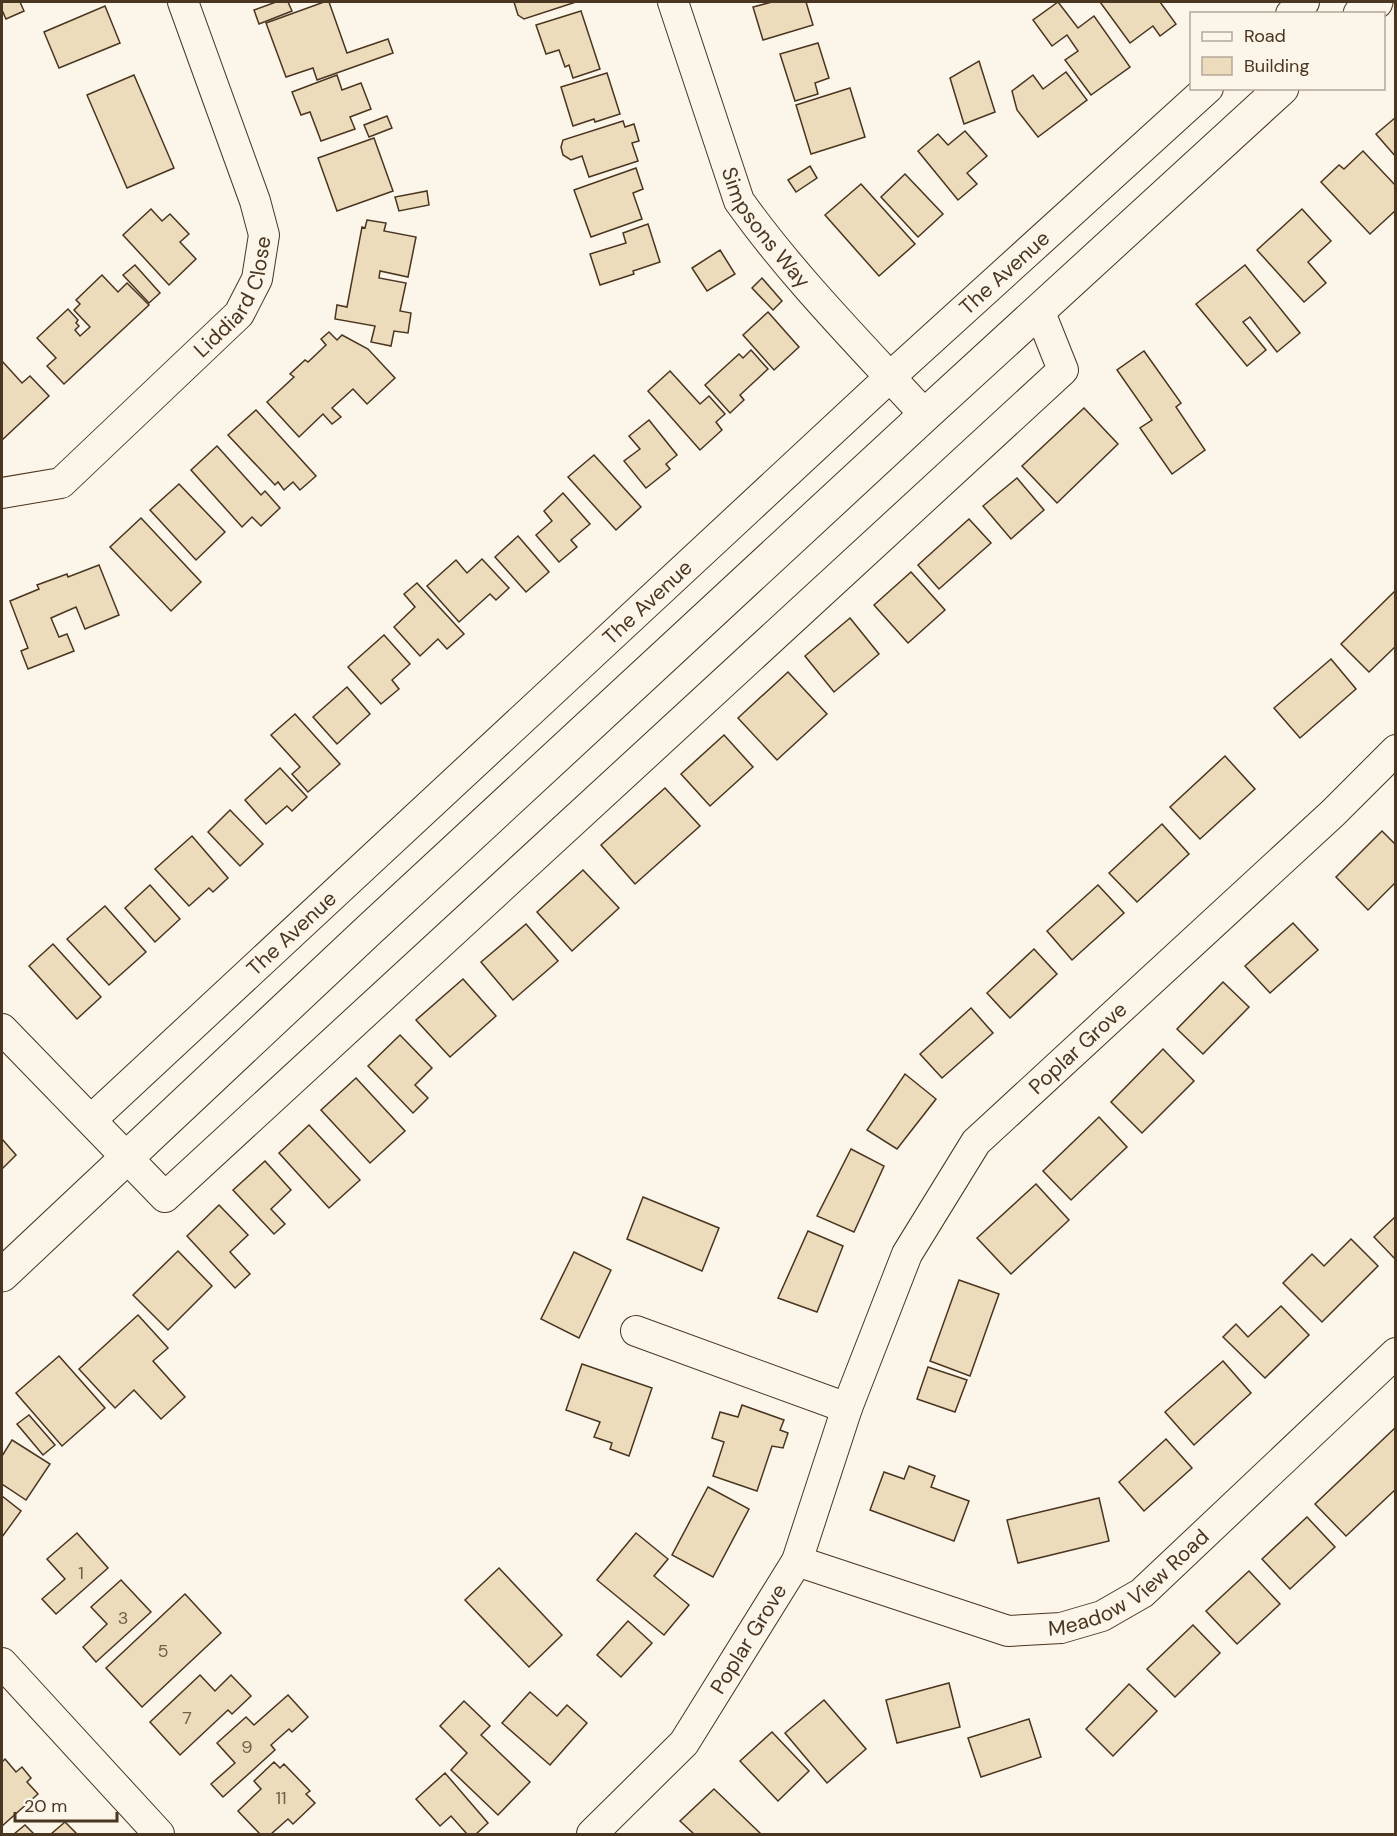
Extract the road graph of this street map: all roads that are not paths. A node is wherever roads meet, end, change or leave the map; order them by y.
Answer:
1 (183, 2) edge
2 (673, 2) edge
3 (1376, 2) edge
4 (1362, 12) edge
5 (1206, 90) edge
6 (1280, 90) edge
7 (1039, 310) junction
8 (890, 376) junction
9 (926, 414) junction
10 (2, 493) edge
11 (1395, 750) edge
12 (2, 1029) edge
13 (91, 1120) junction
14 (127, 1159) junction
15 (2, 1275) edge
16 (636, 1331) dead end
17 (1395, 1353) edge
18 (847, 1408) junction
19 (797, 1561) junction
20 (2, 1663) edge
21 (159, 1834) edge
22 (592, 1834) edge

1 - 10 street, Liddiard Close
2 - 8 street, Simpsons Way
3 - 4 street
5 - 8 street, The Avenue
6 - 7 street
7 - 9 street
7 - 14 street
8 - 9 street, Simpsons Way
8 - 13 street, The Avenue
9 - 14 street
11 - 18 street, Poplar Grove
12 - 13 street
13 - 14 street
14 - 15 street
16 - 18 street
17 - 19 street, Meadow View Road
18 - 19 street, Poplar Grove
19 - 22 street, Poplar Grove
20 - 21 street

